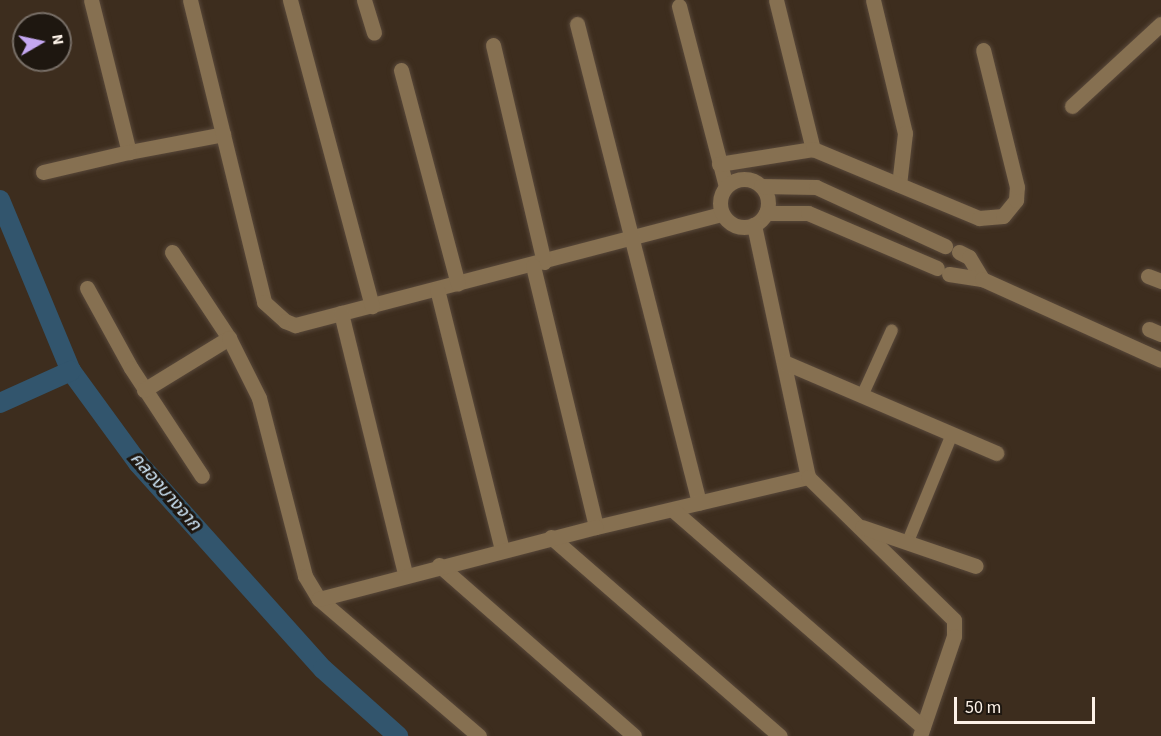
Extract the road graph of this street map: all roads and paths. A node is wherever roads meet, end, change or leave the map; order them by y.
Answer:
1 (91, 0) edge
2 (190, 0) edge
3 (290, 0) edge
4 (364, 0) edge
5 (776, 0) edge
6 (873, 0) edge
7 (679, 6) dead end
8 (577, 24) dead end
9 (1161, 24) edge
10 (374, 33) dead end
11 (493, 45) dead end
12 (983, 50) dead end
13 (401, 70) dead end
14 (1072, 106) dead end
15 (223, 134) junction
16 (813, 149) junction
17 (129, 152) junction
18 (719, 164) junction
19 (43, 172) dead end
20 (898, 185) junction
21 (726, 186) junction
22 (761, 186) junction
23 (856, 205) junction
24 (766, 213) junction
25 (723, 214) junction
26 (754, 225) junction
27 (847, 226) junction
28 (631, 242) junction
29 (172, 252) dead end
30 (539, 264) junction
31 (982, 279) junction
32 (458, 284) junction
33 (87, 288) dead end
34 (437, 289) junction
35 (372, 306) junction
36 (341, 314) junction
37 (891, 330) dead end
38 (229, 338) junction
39 (1161, 360) edge
40 (784, 362) junction
41 (144, 390) junction
42 (862, 396) junction
43 (952, 434) junction
44 (996, 453) dead end
45 (202, 476) dead end
46 (808, 477) junction
47 (699, 503) junction
48 (673, 510) junction
49 (860, 526) junction
50 (596, 527) junction
51 (551, 537) junction
52 (909, 539) junction
53 (502, 550) junction
54 (439, 565) junction
55 (976, 566) dead end
56 (405, 573) junction
57 (319, 599) junction
58 (922, 732) edge
59 (479, 736) edge
60 (634, 736) edge
61 (780, 736) edge

1 - 17 street
2 - 15 street
3 - 35 street
4 - 10 street
5 - 16 street
6 - 20 street
7 - 18 street
8 - 28 street
9 - 14 street
11 - 30 street
12 - 20 street
13 - 32 street
15 - 17 street
15 - 36 street
16 - 18 street
16 - 20 street
17 - 19 street
18 - 21 street
21 - 22 street
21 - 25 street
22 - 23 street
22 - 24 street
23 - 27 street
23 - 31 street
24 - 26 street
24 - 27 street
25 - 26 street
25 - 28 street
26 - 40 street
27 - 31 street
28 - 30 street
28 - 47 street
29 - 38 street
30 - 32 street
30 - 50 street
31 - 39 street
32 - 34 street
33 - 41 street
34 - 35 street
34 - 53 street
35 - 36 street
36 - 56 street
37 - 42 lane
38 - 41 street
38 - 57 street
40 - 42 street
40 - 46 street
41 - 45 street
42 - 43 street
43 - 44 street
43 - 52 lane
46 - 47 street
46 - 49 street
47 - 48 street
48 - 50 street
48 - 58 street
49 - 52 street
49 - 58 street
50 - 51 street
51 - 53 street
51 - 61 street
52 - 55 street
53 - 54 street
54 - 56 street
54 - 60 street
56 - 57 street
57 - 59 street

